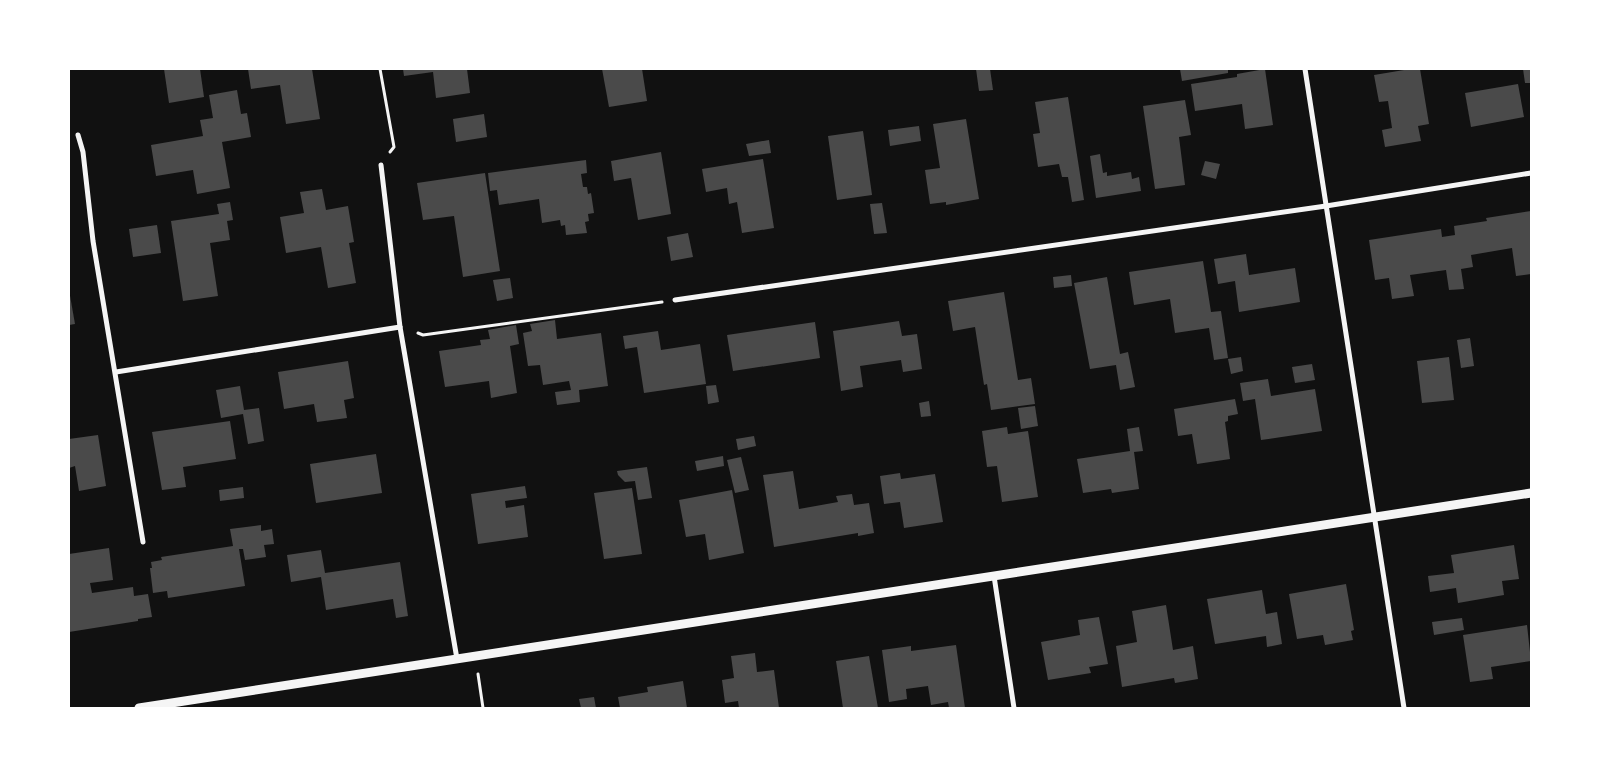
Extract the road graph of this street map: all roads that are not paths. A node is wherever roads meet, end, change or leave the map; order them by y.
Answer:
1 (1305, 69) edge
2 (78, 134) dead end
3 (381, 165) road end
4 (1531, 173) edge
5 (1326, 206) junction
6 (674, 300) road end
7 (400, 327) junction
8 (116, 372) junction
9 (1531, 493) edge
10 (1375, 517) junction
11 (143, 542) dead end
12 (994, 576) junction
13 (458, 659) junction
14 (139, 708) edge
15 (1014, 708) edge
16 (1404, 708) edge

1 - 5 street
2 - 8 street
3 - 7 street
4 - 5 street
5 - 6 street
5 - 10 street
7 - 8 street
7 - 13 street
8 - 11 street
9 - 10 street
10 - 12 street
10 - 16 street
12 - 13 street
12 - 15 street
13 - 14 street

